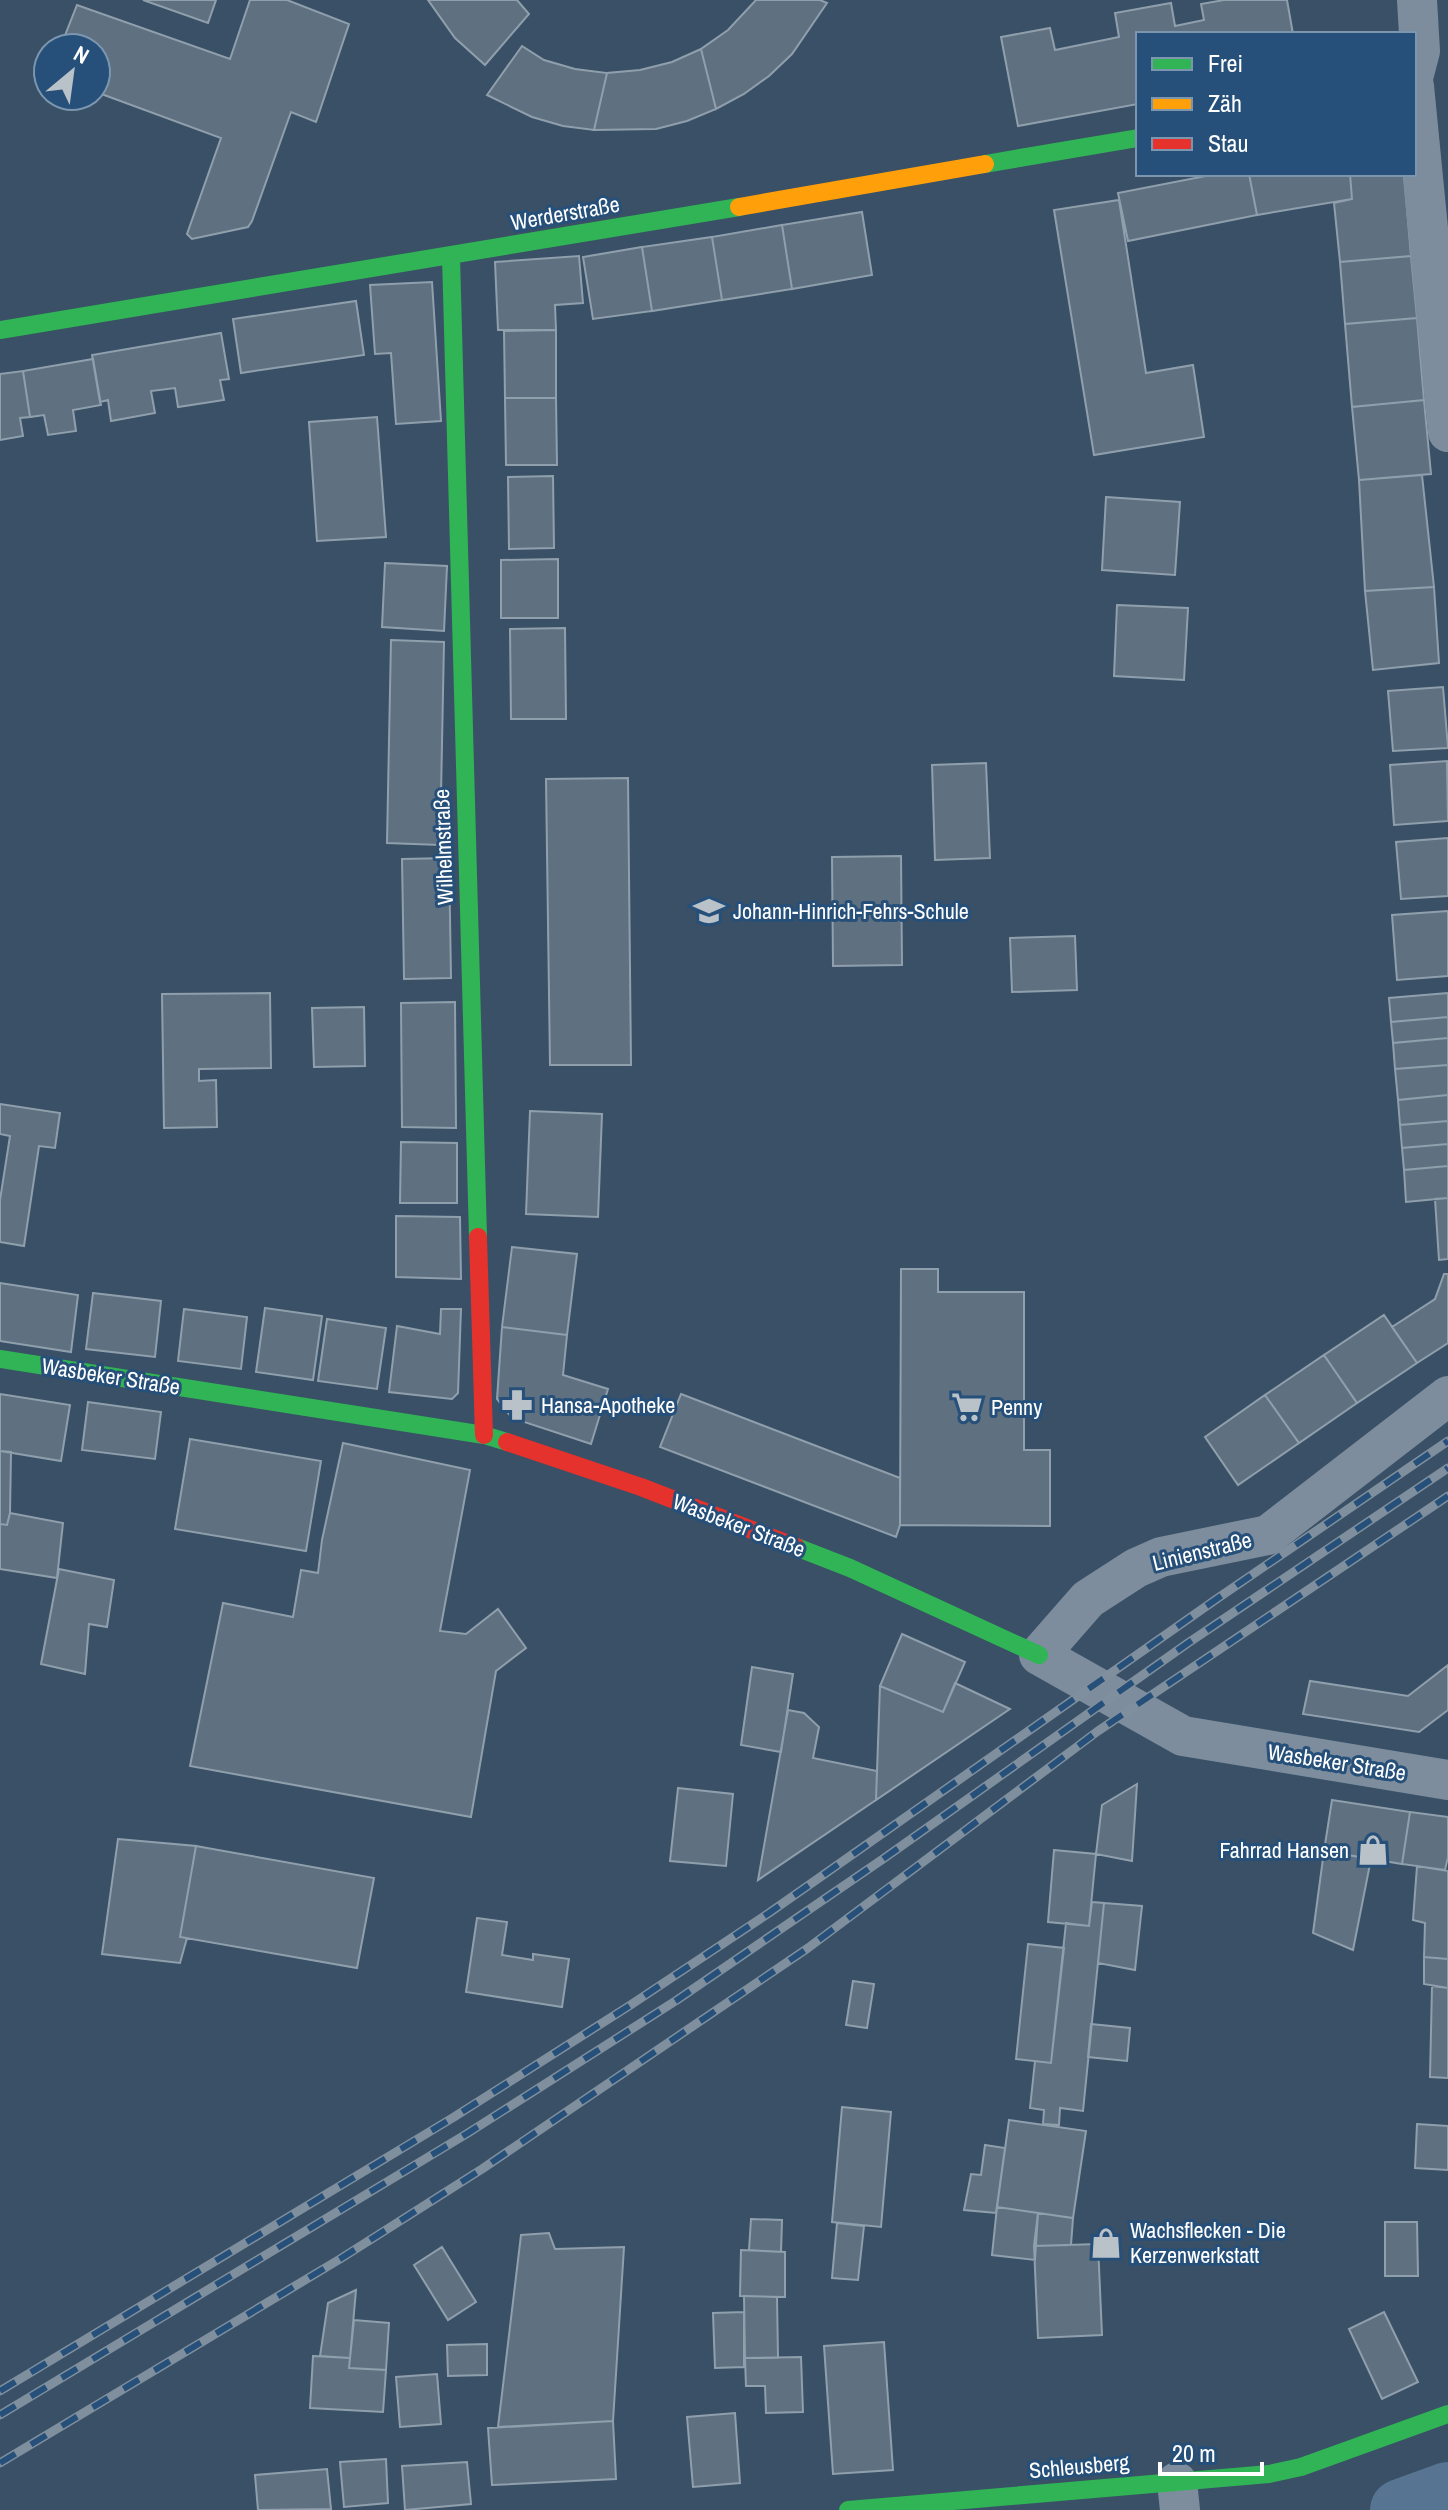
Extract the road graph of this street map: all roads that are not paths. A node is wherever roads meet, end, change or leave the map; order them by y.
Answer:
1 (1417, 0) edge
2 (1416, 66) edge
3 (1416, 106) edge
4 (1136, 138) edge
5 (451, 257) junction
6 (0, 330) edge
7 (1448, 432) edge
8 (0, 1359) edge
9 (1448, 1396) edge
10 (484, 1435) junction
11 (1039, 1655) junction
12 (1448, 1780) edge
13 (1448, 2414) edge
14 (1179, 2496) edge
15 (848, 2510) edge

1 - 2 street
3 - 7 street
4 - 5 street, Werderstraße
5 - 6 street, Werderstraße
5 - 10 street, Wilhelmstraße
8 - 10 street, Wasbeker Straße
9 - 11 street, Linienstraße
10 - 11 street, Wasbeker Straße
11 - 12 street, Wasbeker Straße
13 - 14 street, Schleusberg
14 - 15 street, Schleusberg

